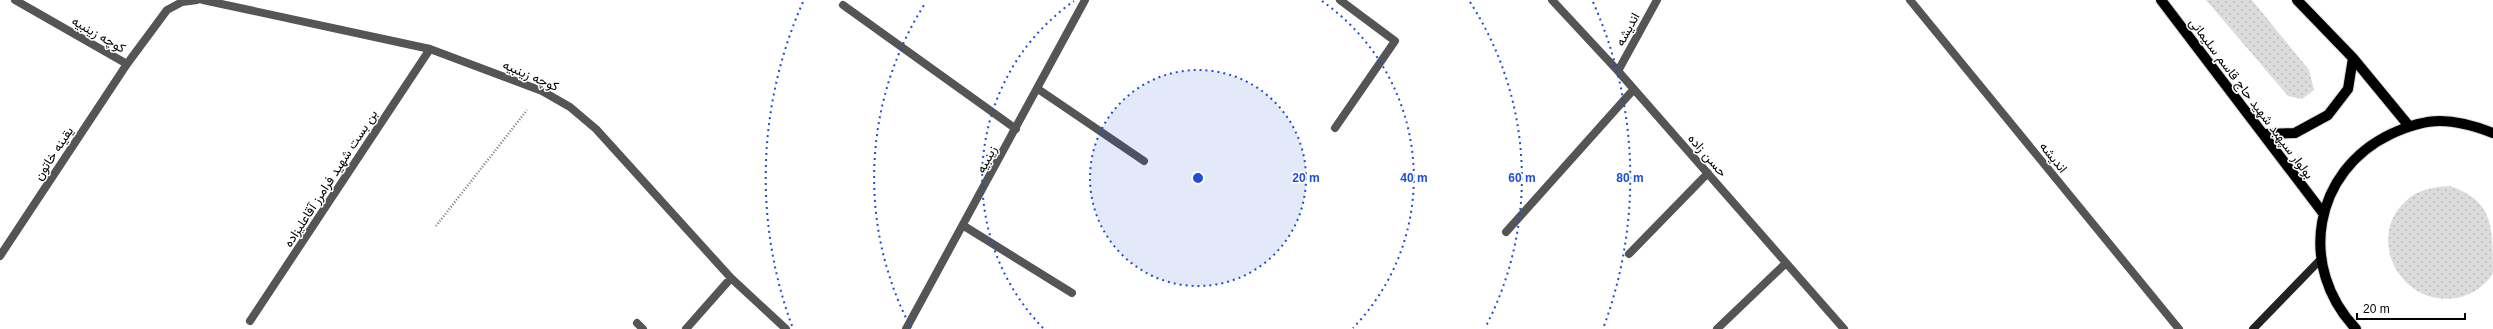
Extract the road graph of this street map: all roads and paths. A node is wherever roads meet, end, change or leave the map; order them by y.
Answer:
1 (15, 0) edge
2 (197, 0) edge
3 (204, 0) edge
4 (1085, 0) edge
5 (1340, 0) edge
6 (1552, 0) edge
7 (1657, 0) edge
8 (1910, 0) edge
9 (2161, 0) edge
10 (2302, 2) edge
11 (843, 5) dead end
12 (430, 49) junction
13 (2353, 58) junction
14 (127, 64) junction
15 (1618, 71) junction
16 (1038, 89) junction
17 (1634, 89) junction
18 (542, 91) junction
19 (2409, 126) junction
20 (1335, 128) dead end
21 (1016, 129) junction
22 (2493, 133) edge
23 (2264, 134) junction
24 (1144, 161) dead end
25 (1708, 173) junction
26 (2323, 213) junction
27 (436, 226) dead end
28 (964, 226) junction
29 (1506, 232) dead end
30 (1629, 254) dead end
31 (0, 256) edge
32 (2321, 259) junction
33 (1786, 263) junction
34 (732, 278) junction
35 (1072, 293) dead end
36 (250, 321) dead end
37 (686, 329) edge
38 (786, 329) edge
39 (906, 329) edge
40 (1717, 329) edge
41 (1844, 329) edge
42 (2179, 329) edge
43 (2253, 329) edge
44 (2356, 329) edge

1 - 14 street, کوچه زینبیه
2 - 14 street, کوچه زینبیه
3 - 12 street, کوچه زینبیه
4 - 16 street, زینبیه
5 - 20 street
6 - 15 street, حسن زاده
7 - 15 street, اندیشه
8 - 42 street, اندیشه
9 - 23 main road, بولوار سپهبد شهید حاج قاسم سلیمانی
10 - 13 main road
11 - 21 street
12 - 18 street, کوچه زینبیه
12 - 36 street, بن بست شهید فرامرز آقاعلیزاده
13 - 19 main road
13 - 23 main road
14 - 31 street, یقینه خاتون
15 - 17 street, حسن زاده
16 - 21 street, زینبیه
16 - 24 street
17 - 25 street, حسن زاده
17 - 29 street
18 - 27 path
18 - 34 street, کوچه زینبیه
19 - 22 main road
19 - 26 main road
21 - 28 street, زینبیه
23 - 26 main road, بولوار سپهبد شهید حاج قاسم سلیمانی
25 - 30 street
25 - 33 street, حسن زاده
26 - 32 main road
28 - 35 street
28 - 39 street, زینبیه
32 - 43 street
32 - 44 main road
33 - 40 street
33 - 41 street, حسن زاده
34 - 37 street
34 - 38 street, کوچه زینبیه

